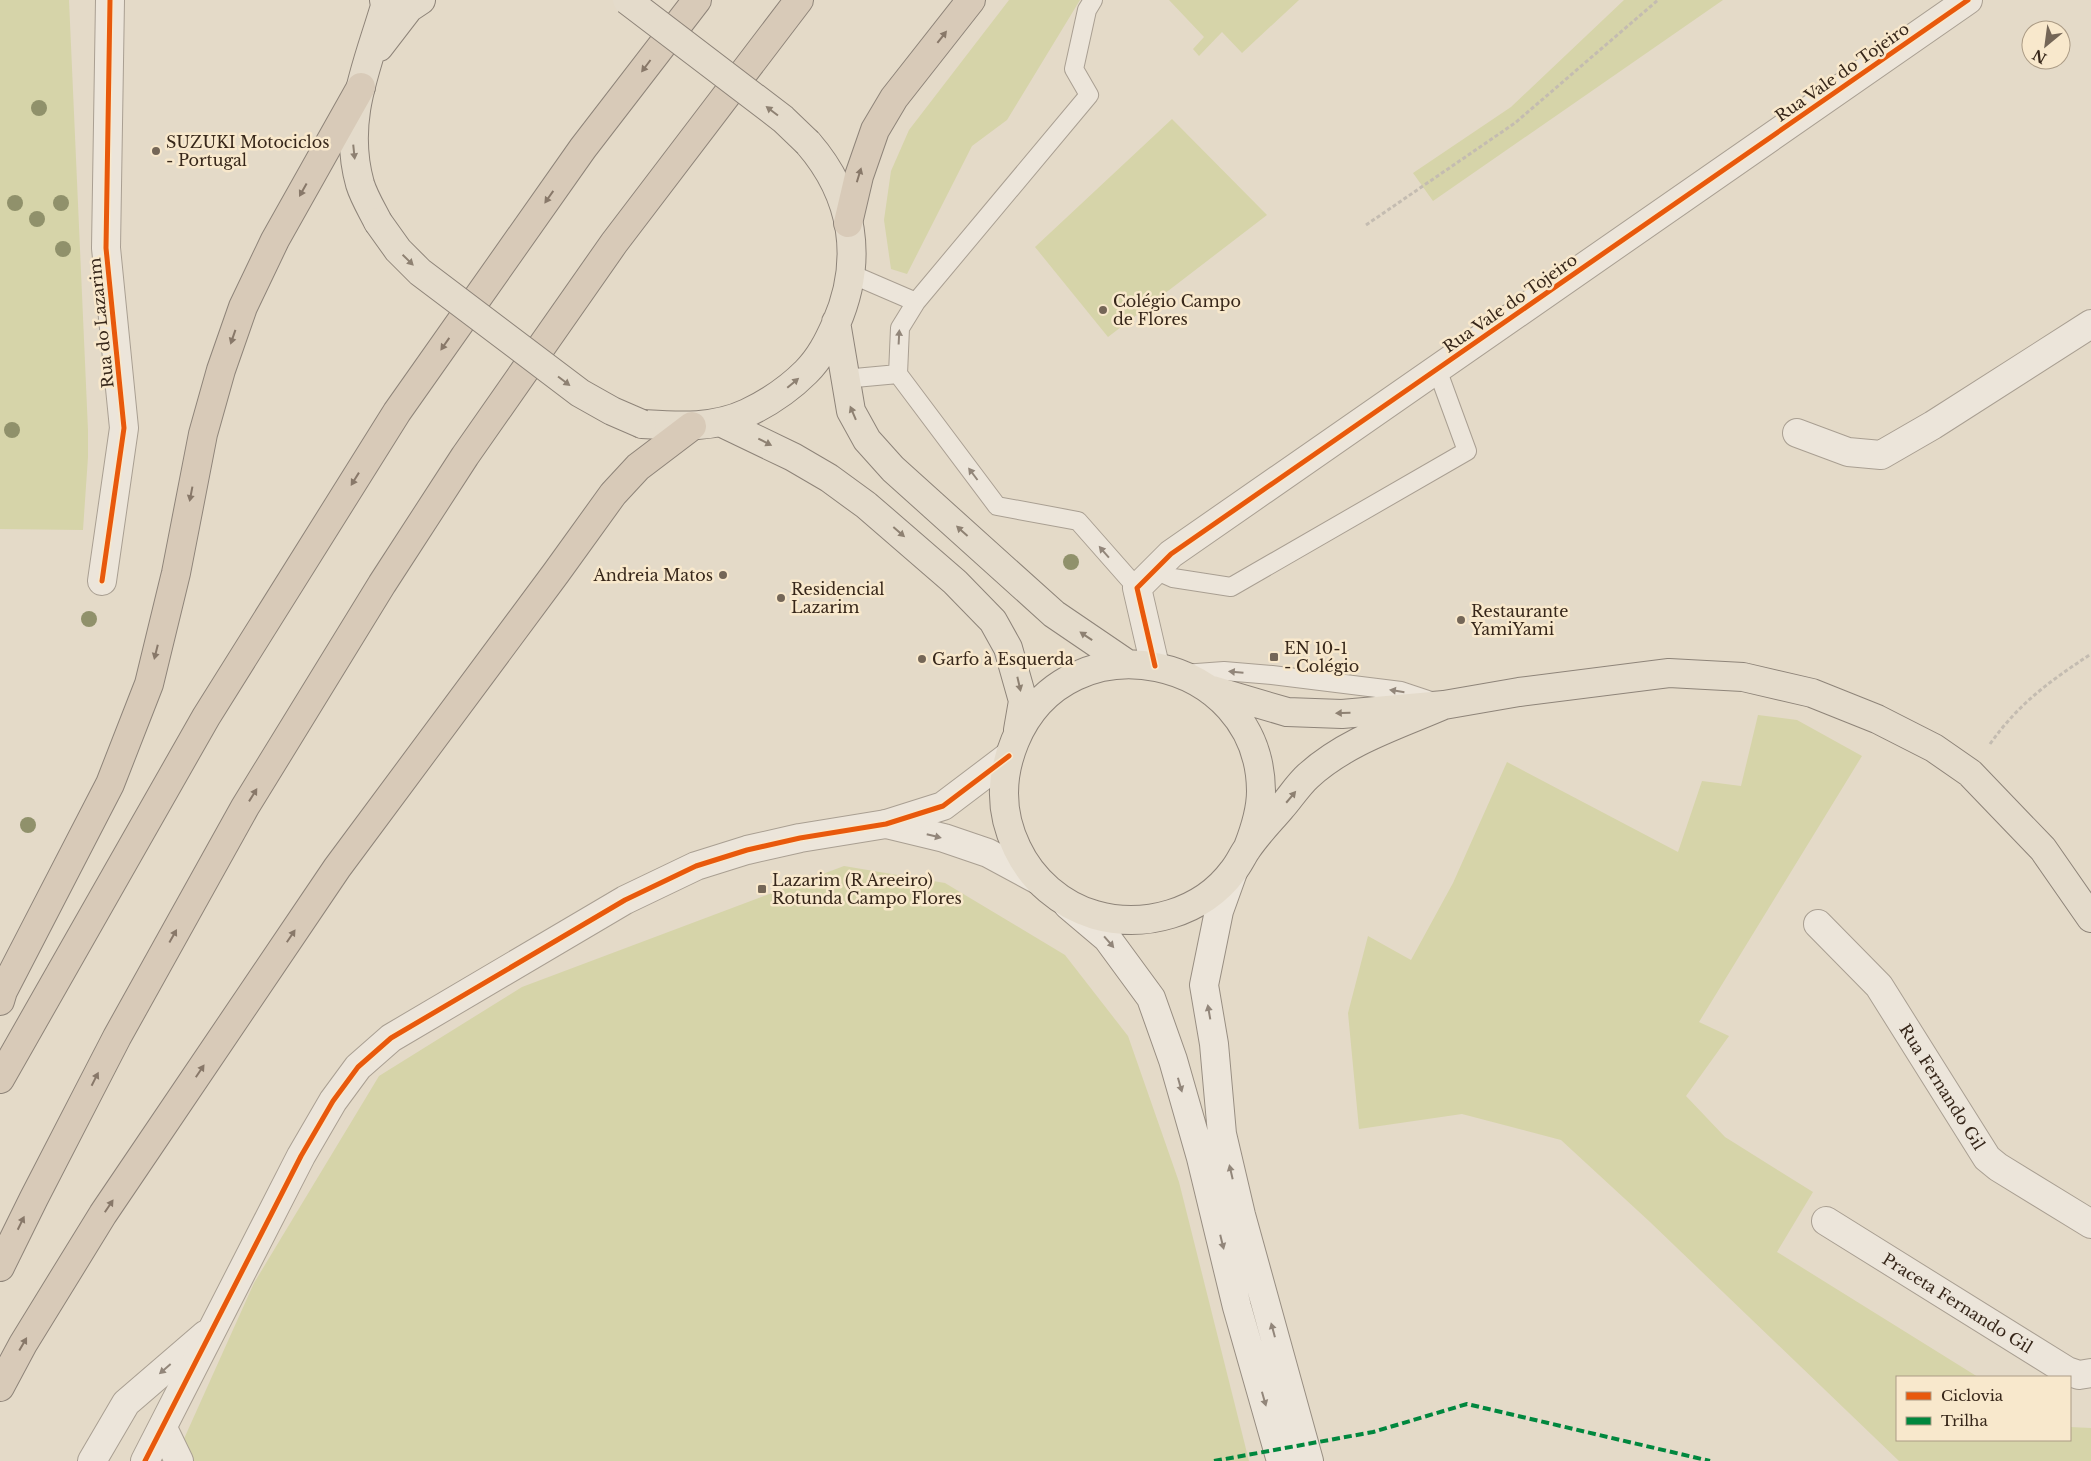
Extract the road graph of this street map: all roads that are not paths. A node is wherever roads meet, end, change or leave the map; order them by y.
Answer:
1 (110, 0) edge
2 (384, 0) edge
3 (421, 0) edge
4 (627, 0) edge
5 (697, 0) edge
6 (799, 0) edge
7 (971, 0) edge
8 (1093, 0) edge
9 (1968, 0) edge
10 (369, 61) junction
11 (360, 87) junction
12 (848, 223) junction
13 (851, 274) junction
14 (916, 302) junction
15 (836, 322) junction
16 (2091, 324) edge
17 (1437, 369) junction
18 (898, 374) junction
19 (844, 379) junction
20 (720, 422) junction
21 (692, 426) junction
22 (1797, 433) dead end
23 (1146, 579) junction
24 (102, 581) dead end
25 (1126, 664) junction
26 (1155, 666) junction
27 (1183, 674) junction
28 (1209, 689) junction
29 (1444, 705) junction
30 (1013, 745) junction
31 (886, 824) junction
32 (1248, 847) junction
33 (1233, 872) junction
34 (1038, 880) junction
35 (1059, 898) junction
36 (2091, 918) edge
37 (1818, 924) dead end
38 (0, 1001) edge
39 (0, 1079) edge
40 (1826, 1221) dead end
41 (2091, 1224) edge
42 (0, 1267) edge
43 (216, 1326) junction
44 (2091, 1373) edge
45 (0, 1387) edge
46 (163, 1428) junction
47 (92, 1461) edge
48 (145, 1461) edge
49 (179, 1461) edge
50 (1282, 1461) edge
51 (1309, 1461) edge

1 - 24 street, Rua do Lazarim
2 - 10 main road
3 - 10 main road
12 -> 4 main road, bridge
5 -> 39 highway
42 -> 6 highway
12 -> 7 highway
8 - 14 lane
9 - 17 street, Rua Vale do Tojeiro
10 - 11 main road
11 -> 21 main road, bridge
11 -> 38 highway
12 - 13 main road
13 - 14 lane
13 - 15 main road
18 -> 14 lane
15 - 19 main road
20 -> 15 main road
16 - 22 street
17 - 23 street, Rua Vale do Tojeiro
17 - 23 lane
18 - 19 lane
23 -> 18 lane
25 -> 19 main road
20 - 21 main road
20 -> 30 main road
45 -> 21 highway
23 - 26 street
25 - 26 main road
25 - 30 main road
26 - 27 main road
27 - 28 main road
29 -> 27 lane
29 -> 28 main road
28 - 32 main road
32 -> 29 main road
29 - 36 main road
30 - 31 street
30 - 34 main road
31 -> 34 street
31 - 43 street
32 - 33 main road
33 - 35 main road
51 -> 33 street
34 - 35 main road
35 -> 50 street
37 - 41 street, Rua Fernando Gil
40 - 44 street, Praceta Fernando Gil
43 - 46 street
43 -> 47 street
46 - 48 street
46 - 49 street

